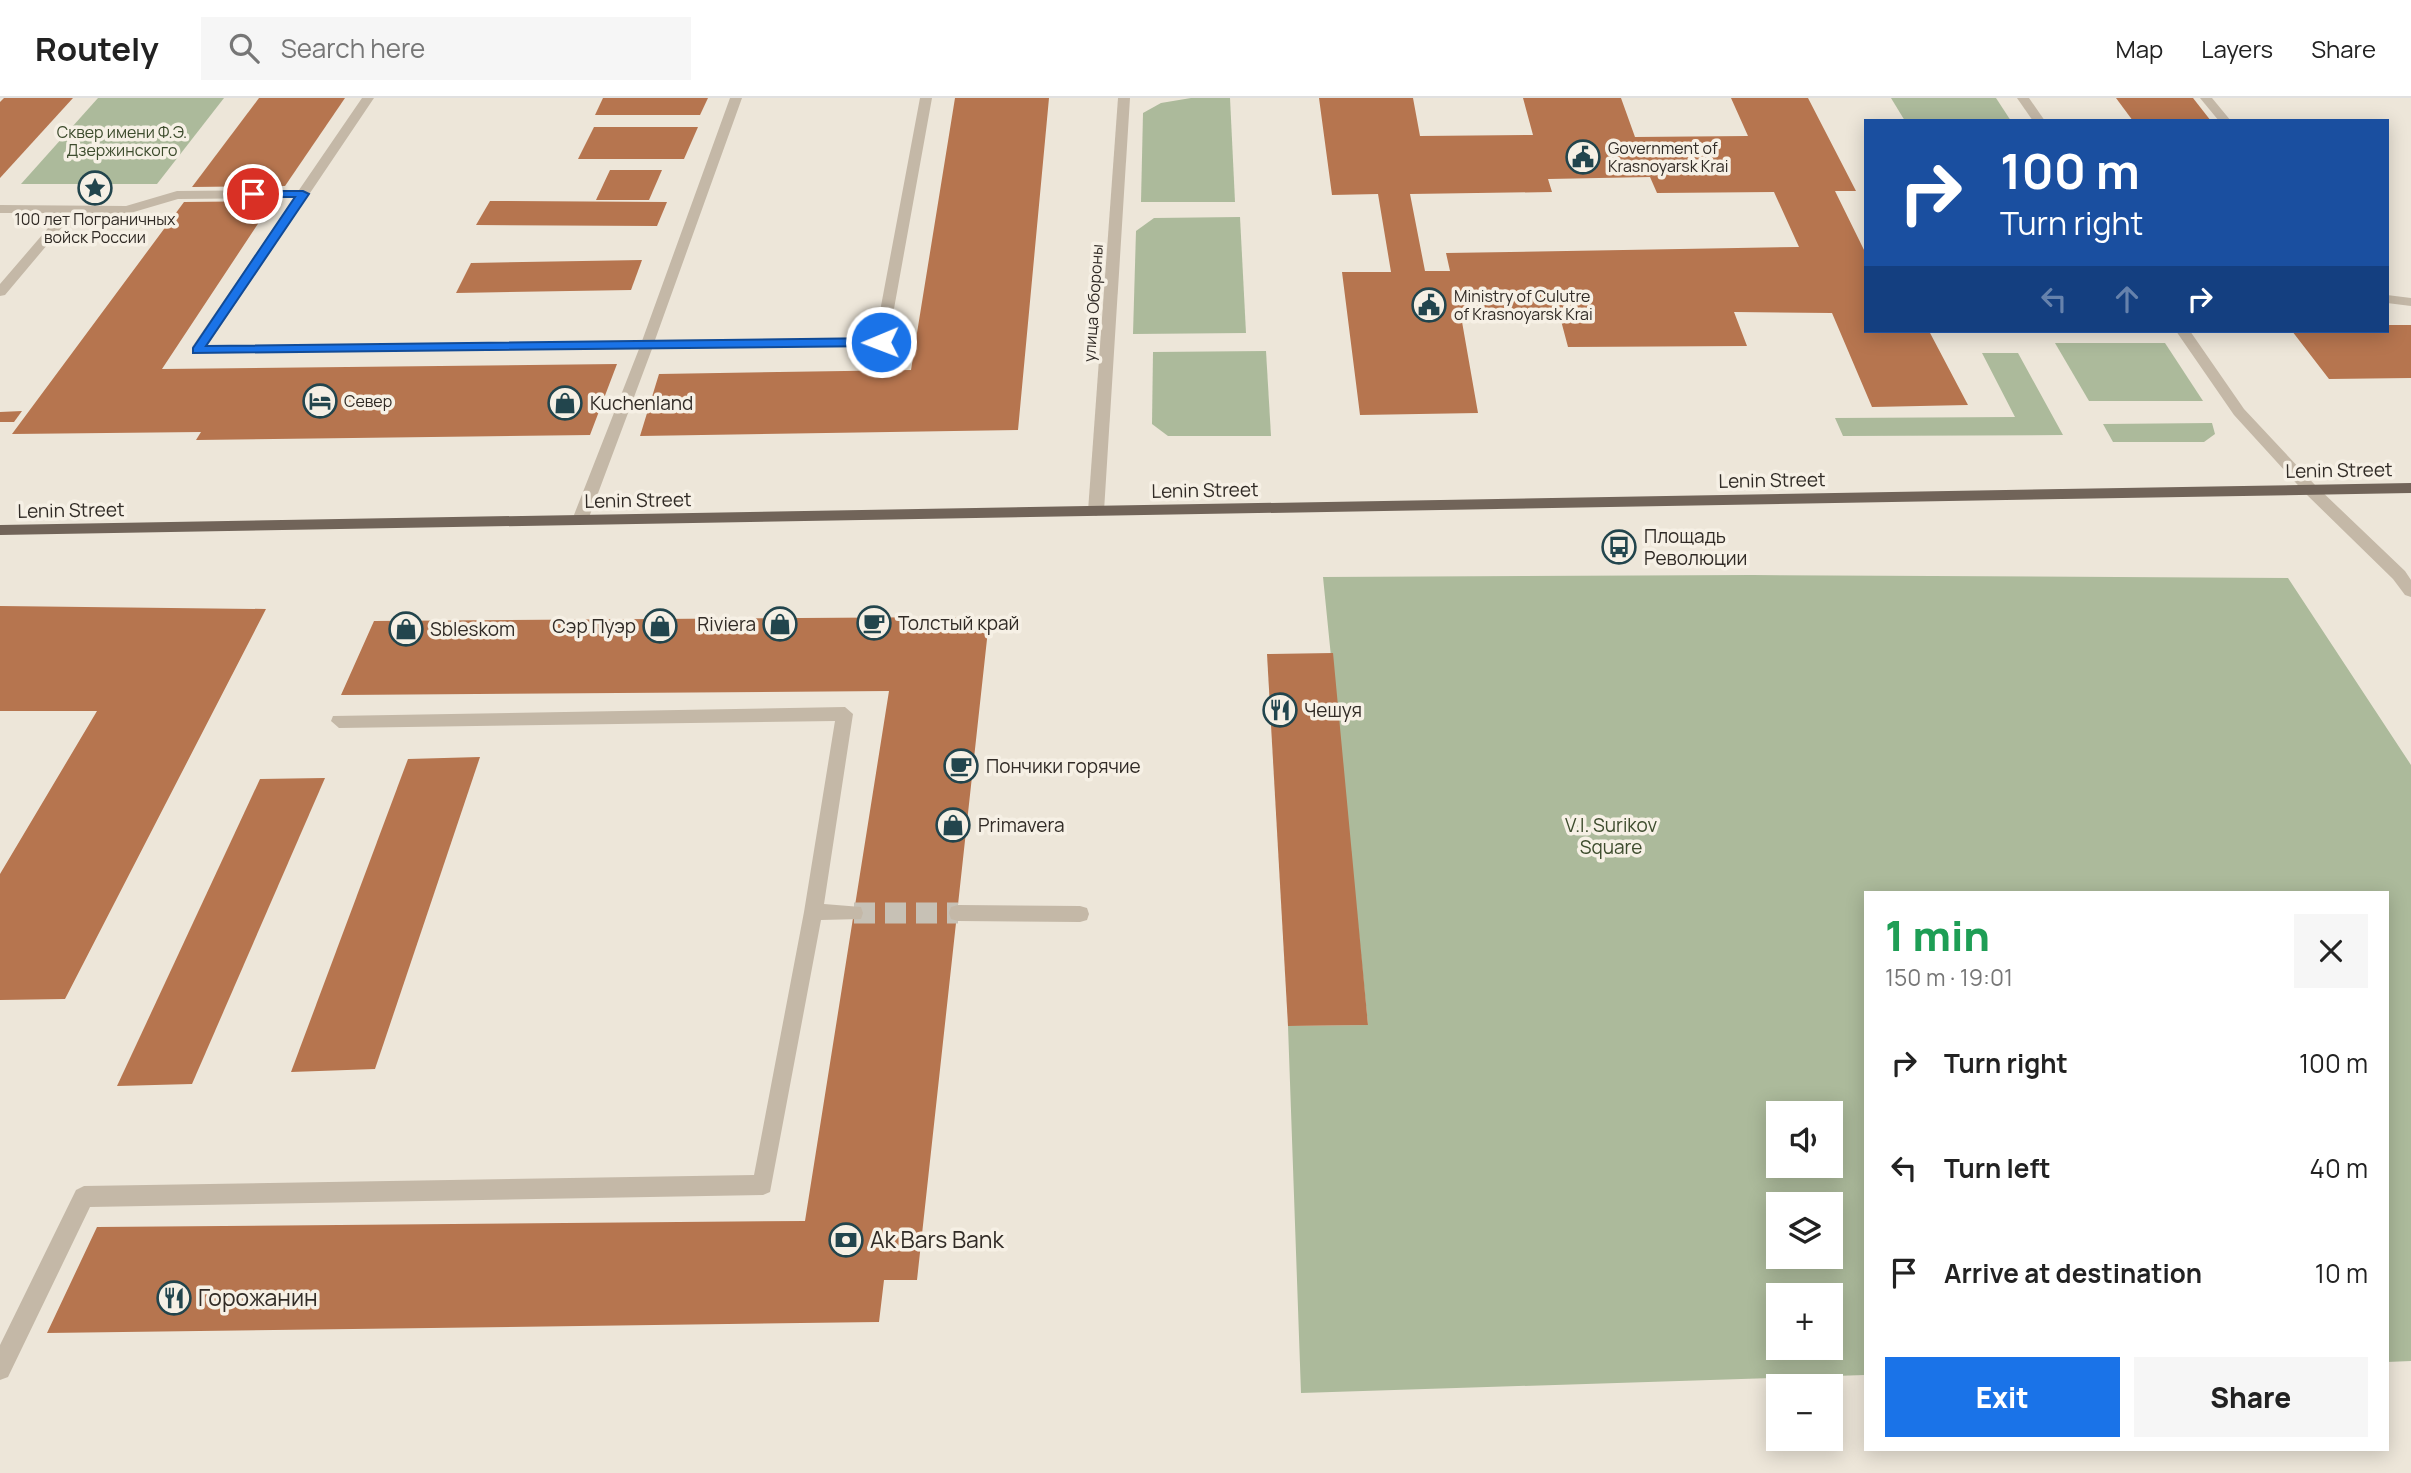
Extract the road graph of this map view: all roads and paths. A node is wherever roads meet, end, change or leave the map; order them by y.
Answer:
1 (368, 98) edge
2 (736, 98) edge
3 (926, 98) edge
4 (1124, 98) edge
5 (2023, 98) edge
6 (2206, 98) edge
7 (2038, 119) edge
8 (2223, 119) edge
9 (303, 194) junction
10 (0, 209) edge
11 (70, 210) junction
12 (0, 292) edge
13 (2389, 299) edge
14 (2411, 302) edge
15 (2184, 333) edge
16 (645, 345) junction
17 (2411, 488) edge
18 (2311, 490) junction
19 (1096, 511) junction
20 (580, 520) junction
21 (0, 530) edge
22 (2411, 591) edge
23 (339, 721) dead end
24 (813, 912) junction
25 (854, 913) tunnel mouth
26 (958, 913) tunnel mouth
27 (1080, 914) dead end
28 (0, 1369) edge

1 - 9 street
2 - 16 street
3 - 16 street
4 - 19 street, улица Обороны
5 - 7 street
6 - 8 street
9 - 11 street
9 - 16 street
10 - 11 street
11 - 12 street
13 - 14 street
15 - 18 street
16 - 20 street
17 - 18 main road, Lenin Street
18 - 19 main road, Lenin Street
18 - 22 street
19 - 20 main road, Lenin Street
20 - 21 main road, Lenin Street
23 - 24 street
24 - 25 street
24 - 28 street
26 - 27 street

